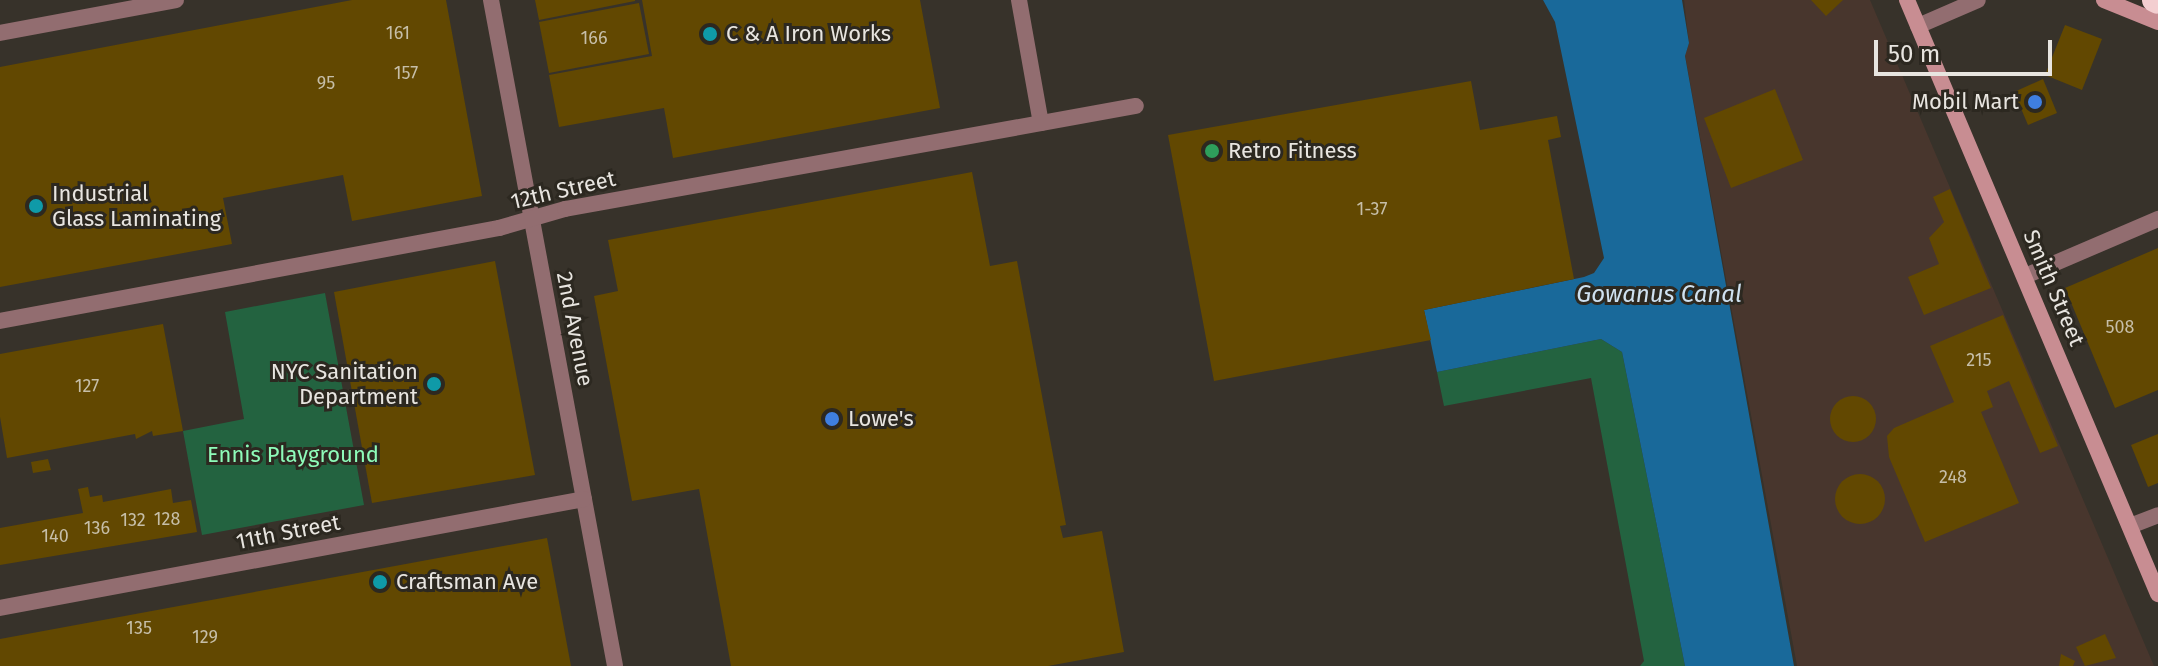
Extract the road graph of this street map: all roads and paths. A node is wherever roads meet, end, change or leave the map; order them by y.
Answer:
1 (176, 0) edge
2 (491, 0) edge
3 (1019, 0) edge
4 (1907, 0) edge
5 (1978, 0) edge
6 (2104, 0) edge
7 (2158, 22) edge
8 (1918, 26) junction
9 (0, 33) edge
10 (1136, 106) dead end
11 (1041, 123) junction
12 (532, 219) junction
13 (2158, 219) edge
14 (2025, 276) junction
15 (0, 321) edge
16 (584, 499) junction
17 (2158, 515) edge
18 (2130, 526) junction
19 (2158, 594) edge
20 (0, 608) edge
21 (615, 666) edge

1 - 9 street
2 - 12 street, 2nd Avenue
3 - 11 street
4 - 8 street, Smith Street
5 - 8 street
6 - 7 street
8 - 14 street, Smith Street
10 - 11 street, 12th Street
11 - 12 street, 12th Street
12 - 15 street, 12th Street
12 - 16 street, 2nd Avenue
13 - 14 street
14 - 18 street, Smith Street
16 - 20 street, 11th Street
16 - 21 street, 2nd Avenue
17 - 18 street
18 - 19 street, Smith Street

